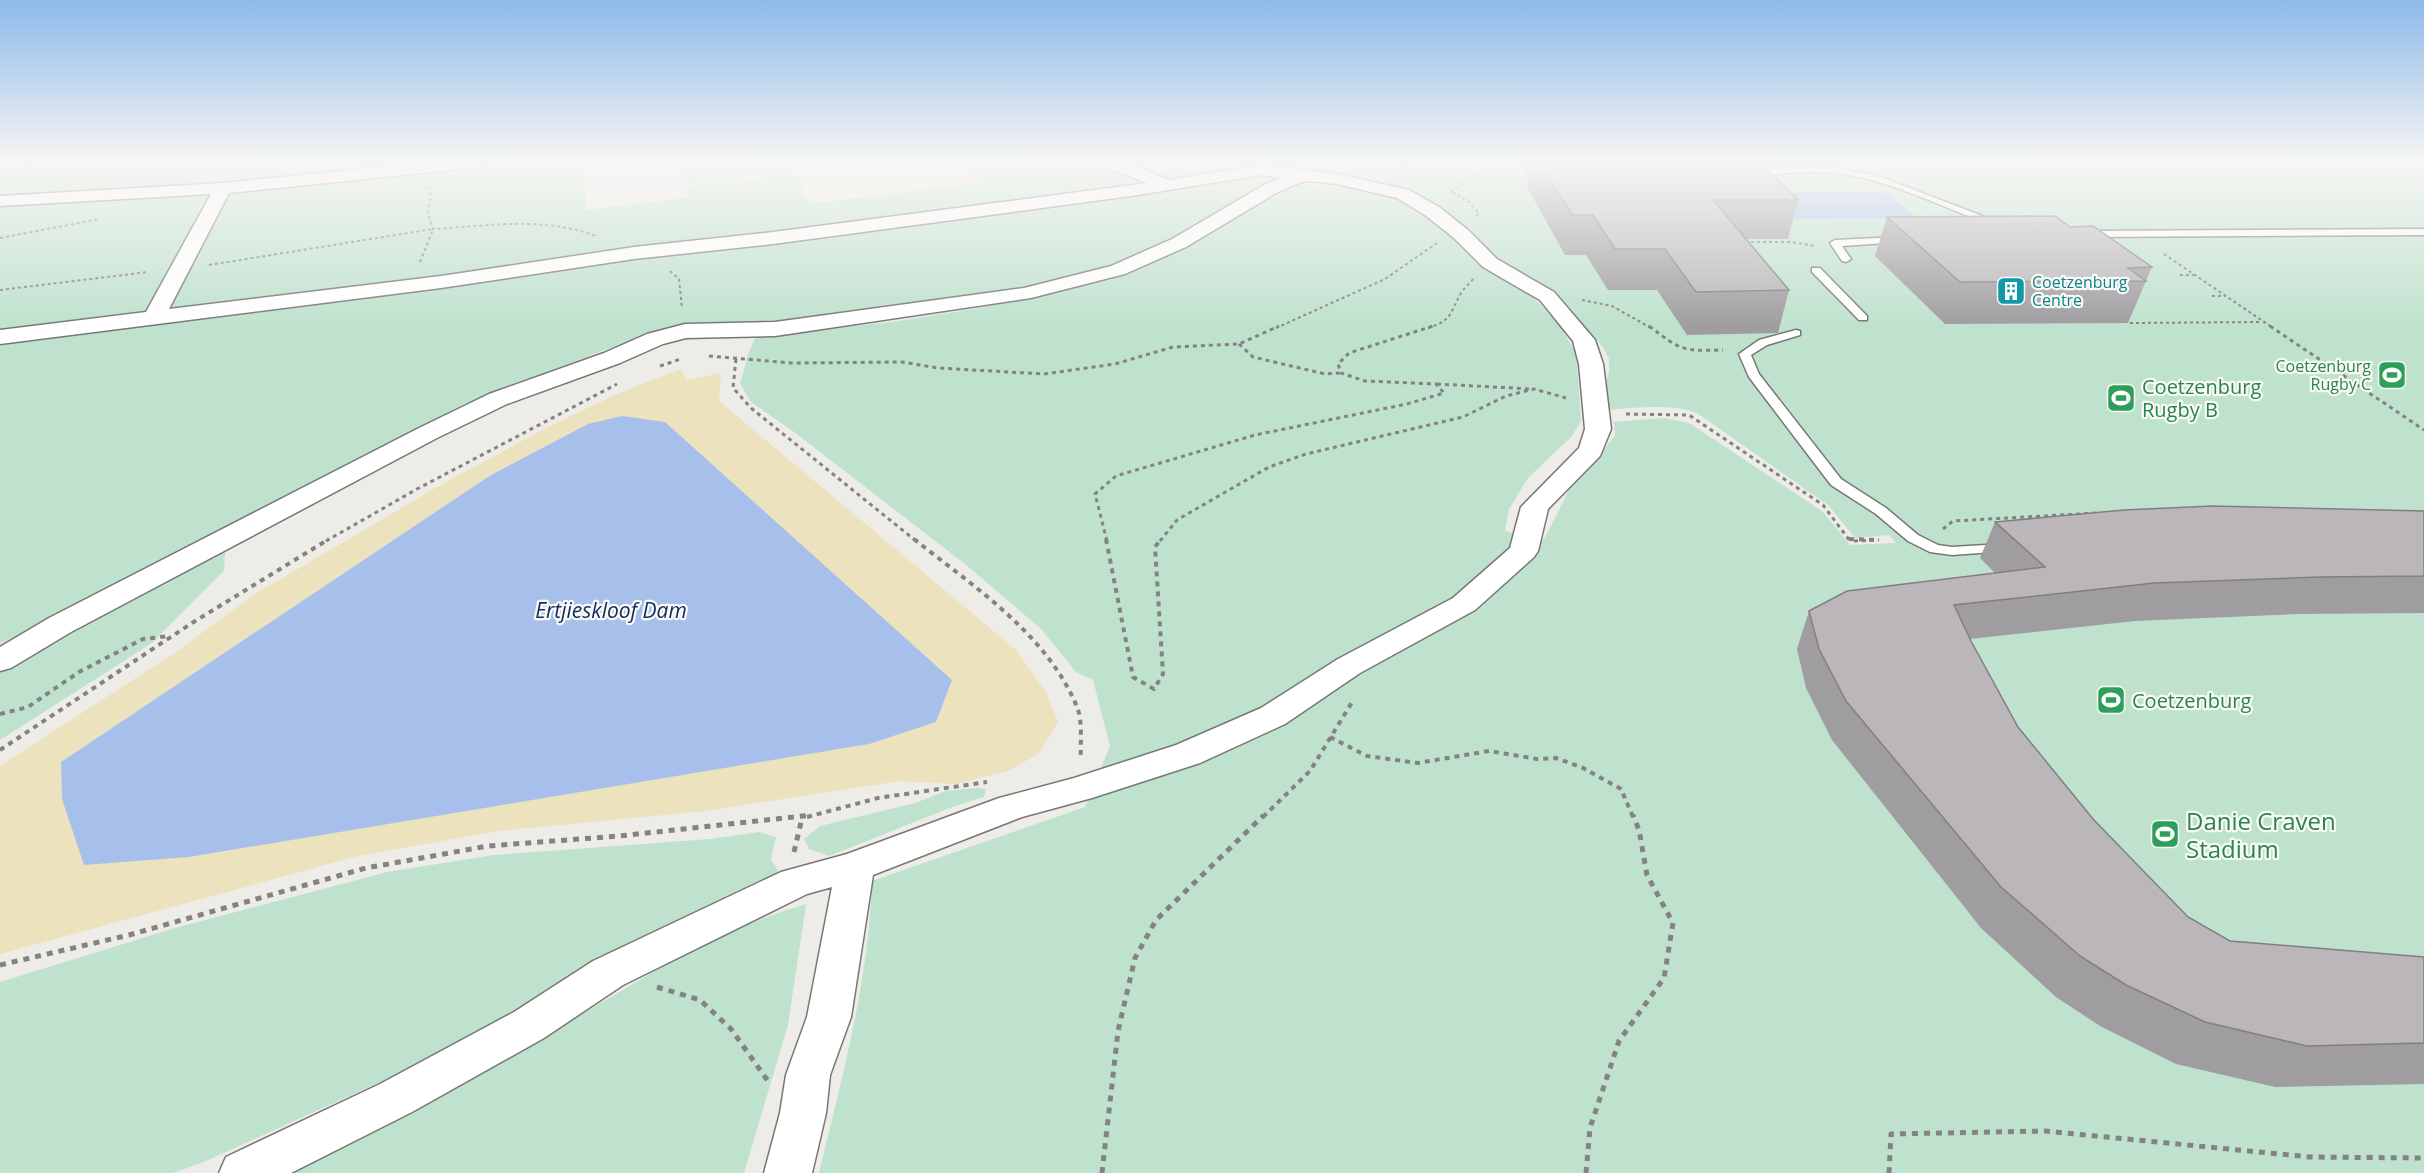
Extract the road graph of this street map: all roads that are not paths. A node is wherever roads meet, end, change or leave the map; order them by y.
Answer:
1 (209, 217) edge
2 (931, 217) edge
3 (1223, 217) edge
4 (1439, 217) edge
5 (1977, 217) edge
6 (1983, 219) junction
7 (1971, 222) edge
8 (2000, 225) edge
9 (2424, 232) edge
10 (2077, 234) edge
11 (1913, 239) edge
12 (1846, 259) dead end
13 (1816, 270) dead end
14 (154, 317) junction
15 (1863, 318) dead end
16 (1796, 333) dead end
17 (0, 337) edge
18 (2021, 546) edge
19 (0, 661) edge
20 (855, 866) junction
21 (243, 1173) edge
22 (788, 1173) edge

1 - 14 street
2 - 14 street
3 - 19 street
4 - 20 street
5 - 6 lane
6 - 7 lane
6 - 8 lane
9 - 10 lane
11 - 12 lane
13 - 15 lane
14 - 17 street
16 - 18 lane
20 - 21 street
20 - 22 street

